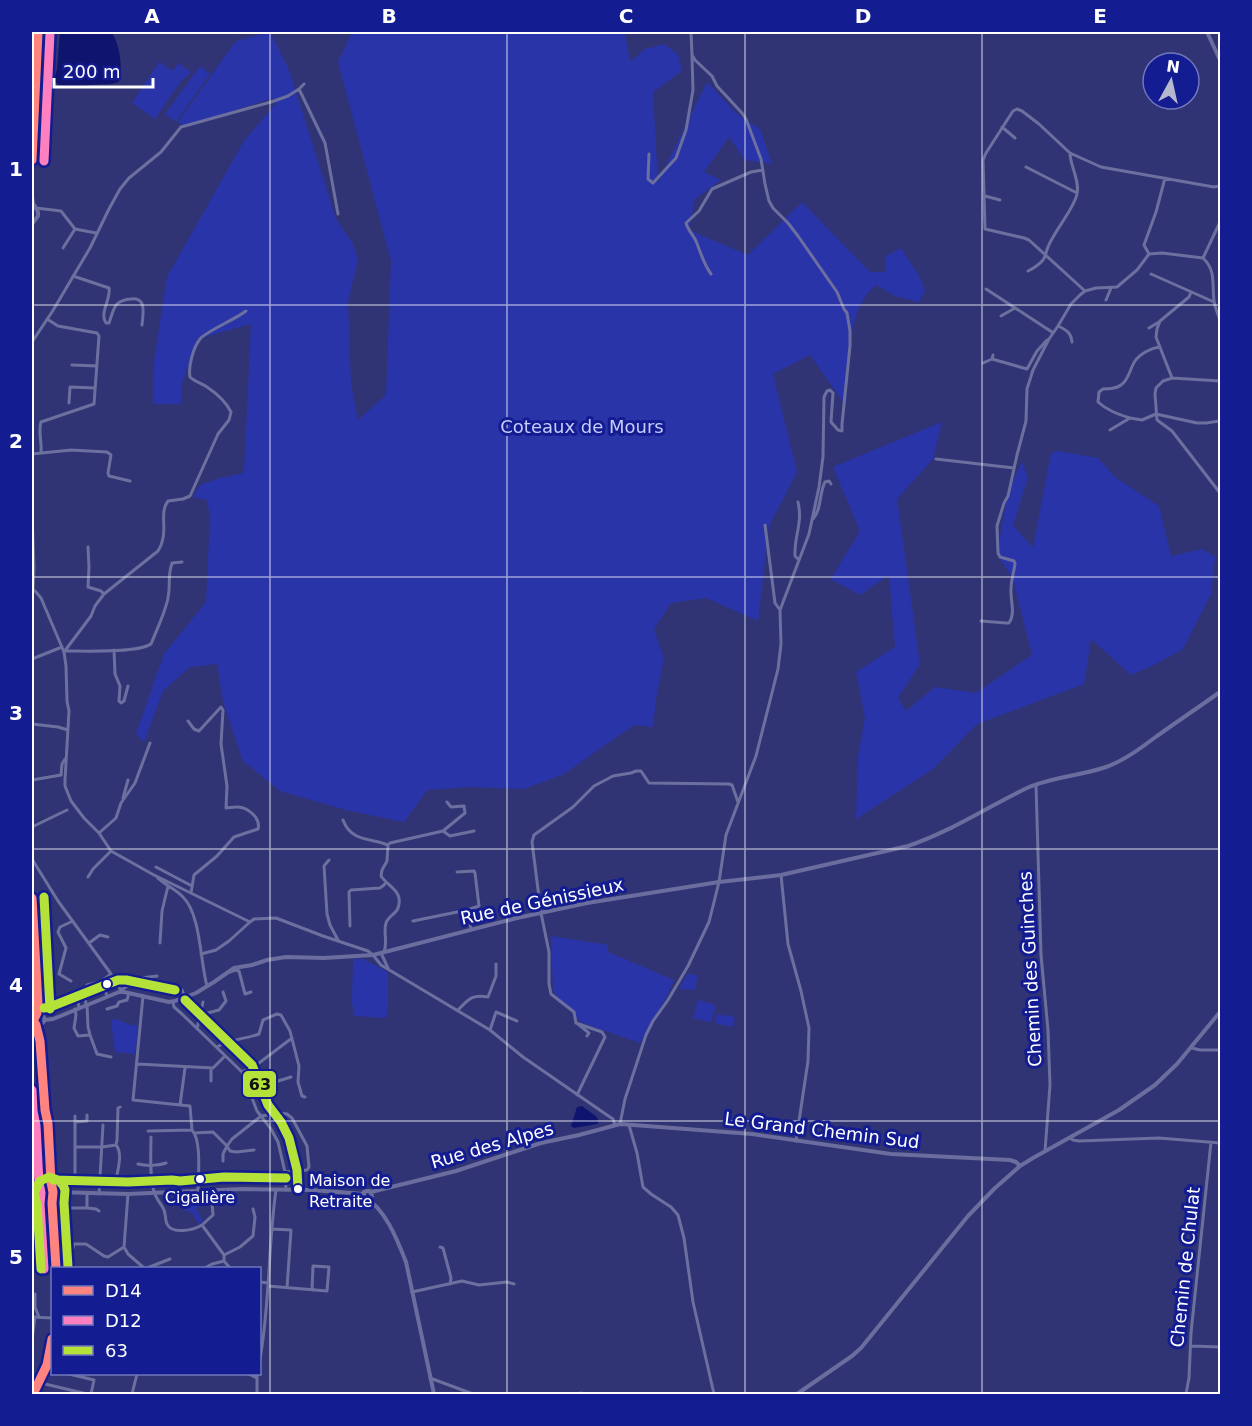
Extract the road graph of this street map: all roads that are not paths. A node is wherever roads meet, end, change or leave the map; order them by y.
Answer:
1 (38, 32) edge
2 (691, 32) edge
3 (1207, 32) edge
4 (692, 55) junction
5 (1221, 60) edge
6 (304, 84) dead end
7 (299, 89) junction
8 (1002, 127) junction
9 (1015, 138) dead end
10 (1070, 153) junction
11 (649, 154) dead end
12 (32, 160) edge
13 (1026, 167) dead end
14 (762, 170) junction
15 (1165, 178) junction
16 (1221, 186) edge
17 (1077, 193) junction
18 (32, 196) edge
19 (985, 196) junction
20 (1000, 200) dead end
21 (34, 207) edge
22 (46, 210) junction
23 (38, 214) junction
24 (338, 214) dead end
25 (32, 221) edge
26 (1221, 222) edge
27 (75, 229) junction
28 (96, 233) junction
29 (63, 248) dead end
30 (1149, 254) junction
31 (1046, 255) junction
32 (1203, 258) junction
33 (1028, 271) dead end
34 (711, 274) dead end
35 (1151, 274) dead end
36 (73, 276) junction
37 (1111, 288) junction
38 (986, 290) dead end
39 (1085, 291) junction
40 (1191, 292) junction
41 (1106, 300) dead end
42 (1214, 302) junction
43 (1015, 309) junction
44 (246, 311) dead end
45 (1001, 316) dead end
46 (47, 319) junction
47 (1221, 320) edge
48 (1160, 321) junction
49 (142, 325) dead end
50 (1058, 326) junction
51 (1149, 328) dead end
52 (1053, 332) junction
53 (1049, 339) junction
54 (32, 342) edge
55 (1072, 342) dead end
56 (1159, 347) junction
57 (983, 363) dead end
58 (72, 365) dead end
59 (97, 366) junction
60 (1172, 378) junction
61 (1221, 381) edge
62 (95, 388) junction
63 (69, 403) dead end
64 (1156, 414) junction
65 (1130, 418) junction
66 (1221, 421) edge
67 (1110, 430) dead end
68 (40, 452) junction
69 (32, 454) edge
70 (936, 459) dead end
71 (1014, 468) junction
72 (130, 481) dead end
73 (831, 484) dead end
74 (1221, 493) edge
75 (798, 502) dead end
76 (32, 514) edge
77 (812, 520) junction
78 (765, 525) dead end
79 (88, 547) dead end
80 (800, 560) junction
81 (182, 562) dead end
82 (32, 590) edge
83 (104, 594) junction
84 (780, 610) junction
85 (981, 621) dead end
86 (62, 647) junction
87 (114, 650) junction
88 (64, 652) junction
89 (32, 659) edge
90 (128, 687) dead end
91 (1221, 692) edge
92 (188, 721) dead end
93 (32, 724) edge
94 (68, 730) junction
95 (150, 742) dead end
96 (65, 759) junction
97 (32, 780) edge
98 (128, 780) dead end
99 (1036, 785) junction
100 (447, 802) dead end
101 (738, 802) junction
102 (121, 803) junction
103 (67, 810) dead end
104 (343, 820) dead end
105 (32, 827) edge
106 (443, 831) junction
107 (474, 831) dead end
108 (99, 833) junction
109 (388, 845) junction
110 (111, 851) junction
111 (329, 860) dead end
112 (33, 862) edge
113 (156, 867) dead end
114 (457, 872) dead end
115 (781, 875) junction
116 (156, 876) junction
117 (88, 877) dead end
118 (386, 882) junction
119 (719, 882) junction
120 (168, 886) junction
121 (192, 886) junction
122 (191, 893) junction
123 (32, 898) edge
124 (467, 910) junction
125 (541, 913) junction
126 (73, 921) junction
127 (413, 921) dead end
128 (250, 922) junction
129 (350, 926) dead end
130 (471, 929) junction
131 (108, 937) dead end
132 (338, 940) junction
133 (386, 941) junction
134 (89, 943) junction
135 (160, 944) dead end
136 (395, 950) junction
137 (382, 953) junction
138 (201, 954) junction
139 (373, 955) junction
140 (496, 964) dead end
141 (389, 970) junction
142 (229, 972) junction
143 (111, 974) junction
144 (157, 976) dead end
145 (71, 981) dead end
146 (102, 981) junction
147 (207, 986) junction
148 (170, 987) dead end
149 (121, 991) junction
150 (77, 992) dead end
151 (223, 992) dead end
152 (251, 992) dead end
153 (129, 993) junction
154 (107, 996) junction
155 (143, 996) junction
156 (185, 997) junction
157 (173, 1002) junction
158 (203, 1002) dead end
159 (38, 1004) junction
160 (87, 1005) junction
161 (77, 1008) junction
162 (107, 1009) dead end
163 (458, 1010) junction
164 (1221, 1012) edge
165 (200, 1015) junction
166 (43, 1018) junction
167 (35, 1021) edge
168 (517, 1021) dead end
169 (576, 1023) junction
170 (197, 1029) junction
171 (490, 1030) junction
172 (90, 1035) junction
173 (587, 1036) dead end
174 (292, 1038) junction
175 (217, 1047) junction
176 (1192, 1048) junction
177 (1221, 1050) edge
178 (225, 1056) junction
179 (111, 1057) dead end
180 (136, 1064) junction
181 (253, 1066) junction
182 (185, 1067) junction
183 (211, 1068) junction
184 (242, 1072) junction
185 (291, 1077) dead end
186 (211, 1081) dead end
187 (578, 1095) junction
188 (305, 1097) dead end
189 (180, 1105) junction
190 (120, 1107) dead end
191 (87, 1115) dead end
192 (75, 1116) dead end
193 (261, 1116) junction
194 (75, 1122) junction
195 (103, 1125) dead end
196 (616, 1125) junction
197 (630, 1125) junction
198 (148, 1131) dead end
199 (193, 1131) junction
200 (151, 1137) dead end
201 (1070, 1137) junction
202 (796, 1141) junction
203 (1211, 1142) junction
204 (1221, 1143) edge
205 (116, 1144) junction
206 (227, 1146) junction
207 (75, 1147) junction
208 (102, 1147) junction
209 (254, 1150) dead end
210 (1045, 1151) junction
211 (1010, 1160) junction
212 (1029, 1160) junction
213 (223, 1161) dead end
214 (166, 1162) dead end
215 (138, 1164) dead end
216 (151, 1165) junction
217 (1020, 1166) junction
218 (285, 1172) junction
219 (117, 1175) dead end
220 (75, 1177) dead end
221 (276, 1190) junction
222 (285, 1190) junction
223 (211, 1191) junction
224 (32, 1192) edge
225 (50, 1192) junction
226 (198, 1192) junction
227 (371, 1192) junction
228 (154, 1193) junction
229 (87, 1194) junction
230 (99, 1194) junction
231 (128, 1194) junction
232 (364, 1194) junction
233 (369, 1199) junction
234 (69, 1208) dead end
235 (87, 1208) junction
236 (253, 1209) dead end
237 (99, 1211) dead end
238 (32, 1221) edge
239 (37, 1221) dead end
240 (202, 1225) junction
241 (272, 1229) junction
242 (124, 1247) junction
243 (440, 1247) dead end
244 (73, 1248) dead end
245 (32, 1253) edge
246 (224, 1255) junction
247 (170, 1259) dead end
248 (53, 1261) junction
249 (224, 1262) junction
250 (54, 1267) edge
251 (55, 1267) edge
252 (143, 1267) edge
253 (150, 1267) edge
254 (208, 1267) edge
255 (228, 1267) edge
256 (261, 1282) edge
257 (268, 1284) junction
258 (450, 1284) junction
259 (514, 1284) dead end
260 (287, 1288) junction
261 (312, 1290) junction
262 (412, 1292) junction
263 (35, 1294) dead end
264 (35, 1317) edge
265 (51, 1318) edge
266 (32, 1340) edge
267 (51, 1343) edge
268 (1191, 1346) junction
269 (1221, 1347) edge
270 (261, 1353) edge
271 (51, 1355) edge
272 (73, 1375) edge
273 (137, 1375) edge
274 (257, 1376) edge
275 (430, 1378) junction
276 (40, 1382) junction
277 (65, 1392) edge
278 (34, 1395) edge
279 (89, 1395) edge
280 (132, 1395) edge
281 (258, 1395) edge
282 (434, 1395) edge
283 (473, 1395) edge
284 (578, 1395) edge
285 (587, 1395) edge
286 (714, 1395) edge
287 (797, 1395) edge
288 (1186, 1395) edge

1 - 12 street
2 - 4 street
3 - 5 street
4 - 11 street
4 - 14 street
6 - 7 street
7 - 24 street
7 - 28 street
8 - 9 street
8 - 10 street
8 - 19 street
10 - 15 street
10 - 17 street
13 - 17 street
14 - 34 street
14 - 77 street
15 - 16 street
15 - 30 street
17 - 31 street
18 - 21 street
19 - 20 street
19 - 31 street
21 - 22 street
21 - 23 street
22 - 23 street
22 - 27 street
23 - 25 street
26 - 32 street
27 - 28 street
27 - 29 street
28 - 36 street
30 - 32 street
30 - 37 street
31 - 33 street
31 - 39 street
32 - 42 street
35 - 40 street
36 - 46 street
36 - 49 street
37 - 39 street
37 - 41 street
38 - 43 street
39 - 50 street
40 - 42 street
40 - 48 street
42 - 47 street
43 - 45 street
43 - 52 street
44 - 83 street
46 - 54 street
46 - 59 street
48 - 51 street
48 - 56 street
50 - 52 street
50 - 55 street
52 - 53 street
53 - 57 street
53 - 71 street
56 - 60 street
56 - 65 street
58 - 59 street
59 - 62 street
60 - 61 street
60 - 64 street
62 - 63 street
62 - 68 street
64 - 65 street
64 - 66 street
64 - 74 street
65 - 67 street
68 - 69 street
68 - 72 street
70 - 71 street
71 - 85 street
73 - 77 street
75 - 80 street
76 - 82 street
77 - 80 street
78 - 84 street
79 - 83 street
80 - 84 street
81 - 87 street
82 - 86 street
83 - 88 street
84 - 101 street
86 - 88 street
86 - 89 street
87 - 88 street
87 - 90 street
88 - 94 street
91 - 99 street, Rue de Génissieux
92 - 121 street
93 - 94 street
94 - 96 street
95 - 102 street
96 - 97 street
96 - 108 street
98 - 102 street
99 - 115 street, Rue de Génissieux
99 - 210 street, Chemin des Guinches
100 - 106 street
101 - 119 street
101 - 125 street
102 - 108 street
103 - 105 street
104 - 109 street
106 - 107 street
106 - 109 street
108 - 110 street
109 - 118 street
110 - 116 street
110 - 117 street
111 - 132 street
112 - 126 street
113 - 121 street
114 - 124 street
115 - 119 street, Rue de Génissieux
115 - 202 street
116 - 120 street
116 - 122 street
118 - 129 street
118 - 133 street
119 - 125 street, Rue de Génissieux
119 - 196 street
120 - 135 street
120 - 138 street
121 - 122 street
122 - 128 street
123 - 159 street
124 - 127 street
124 - 130 street
125 - 130 street, Rue de Génissieux
125 - 169 street
126 - 134 street
126 - 145 street
128 - 132 street
128 - 138 street
130 - 136 street, Rue de Génissieux
131 - 134 street
132 - 139 street
133 - 136 street
133 - 137 street
134 - 143 street
136 - 137 street, Rue de Génissieux
137 - 139 street, Rue de Génissieux
137 - 141 street
138 - 147 street
139 - 141 street
139 - 142 street, Rue de Génissieux
140 - 163 street
141 - 163 street
142 - 147 street, Rue de Génissieux
142 - 152 street
143 - 146 street
143 - 149 street
144 - 149 street
146 - 154 street
146 - 160 street
147 - 156 street, Rue de Génissieux
148 - 156 street
149 - 153 street
149 - 154 street
150 - 161 street
151 - 165 street
153 - 155 street
153 - 162 street
154 - 160 street
155 - 157 street
155 - 180 street
156 - 157 street, Rue de Génissieux
157 - 170 street
158 - 165 street
159 - 166 street
159 - 167 street
160 - 161 street
160 - 172 street
161 - 166 street
161 - 172 street
163 - 171 street
164 - 176 street
165 - 170 street
166 - 167 street
166 - 167 street
167 - 225 street
168 - 171 street
169 - 173 street
169 - 187 street
170 - 175 street
171 - 187 street
172 - 179 street
174 - 175 street
174 - 181 street
174 - 188 street
175 - 178 street
176 - 177 street
176 - 201 street
178 - 183 street
178 - 184 street
180 - 182 street
180 - 189 street
181 - 184 street
181 - 185 street
182 - 183 street
182 - 189 street
183 - 186 street
184 - 193 street
187 - 196 street
189 - 199 street
190 - 205 street
191 - 194 street
192 - 194 street
193 - 206 street
193 - 218 street
193 - 218 street
194 - 207 street
195 - 208 street
196 - 197 street, Le Grand Chemin Sud
196 - 227 street, Rue des Alpes
197 - 202 street, Le Grand Chemin Sud
197 - 286 street
198 - 199 street
199 - 206 street
199 - 226 street
200 - 216 street
201 - 203 street
201 - 210 street
202 - 211 street, Le Grand Chemin Sud
203 - 204 street
203 - 268 street, Chemin de Chulat
205 - 208 street
205 - 219 street
206 - 209 street
206 - 213 street
207 - 208 street
207 - 220 street
208 - 230 street
210 - 212 street
211 - 212 street
211 - 217 street, Le Grand Chemin Sud
212 - 217 street
214 - 216 street
215 - 216 street
216 - 228 street
217 - 287 street
218 - 222 street
221 - 222 street
221 - 223 street
221 - 241 street
222 - 232 street
223 - 226 street
223 - 240 street
224 - 225 street
225 - 229 street
225 - 248 street
225 - 251 street
226 - 228 street
227 - 232 street
227 - 233 street
228 - 231 street
228 - 240 street
229 - 230 street
229 - 235 street
230 - 231 street
231 - 242 street
232 - 233 street
233 - 262 street
234 - 235 street
235 - 237 street
236 - 246 street
238 - 239 street
240 - 246 street
241 - 257 street
241 - 260 street
242 - 244 street
242 - 252 street
243 - 258 street
245 - 248 street
246 - 249 street
247 - 253 street
248 - 250 street
249 - 254 street
249 - 255 street
256 - 257 street
257 - 260 street
257 - 270 street
258 - 259 street
258 - 262 street
260 - 261 street
261 - 261 street
262 - 275 street
263 - 264 street
264 - 265 street
264 - 266 street
267 - 276 street
268 - 269 street
268 - 288 street, Chemin de Chulat
271 - 276 street
272 - 279 street
273 - 280 street
274 - 281 street
275 - 282 street
275 - 283 street
276 - 277 street
276 - 278 street
277 - 279 street
284 - 285 street

